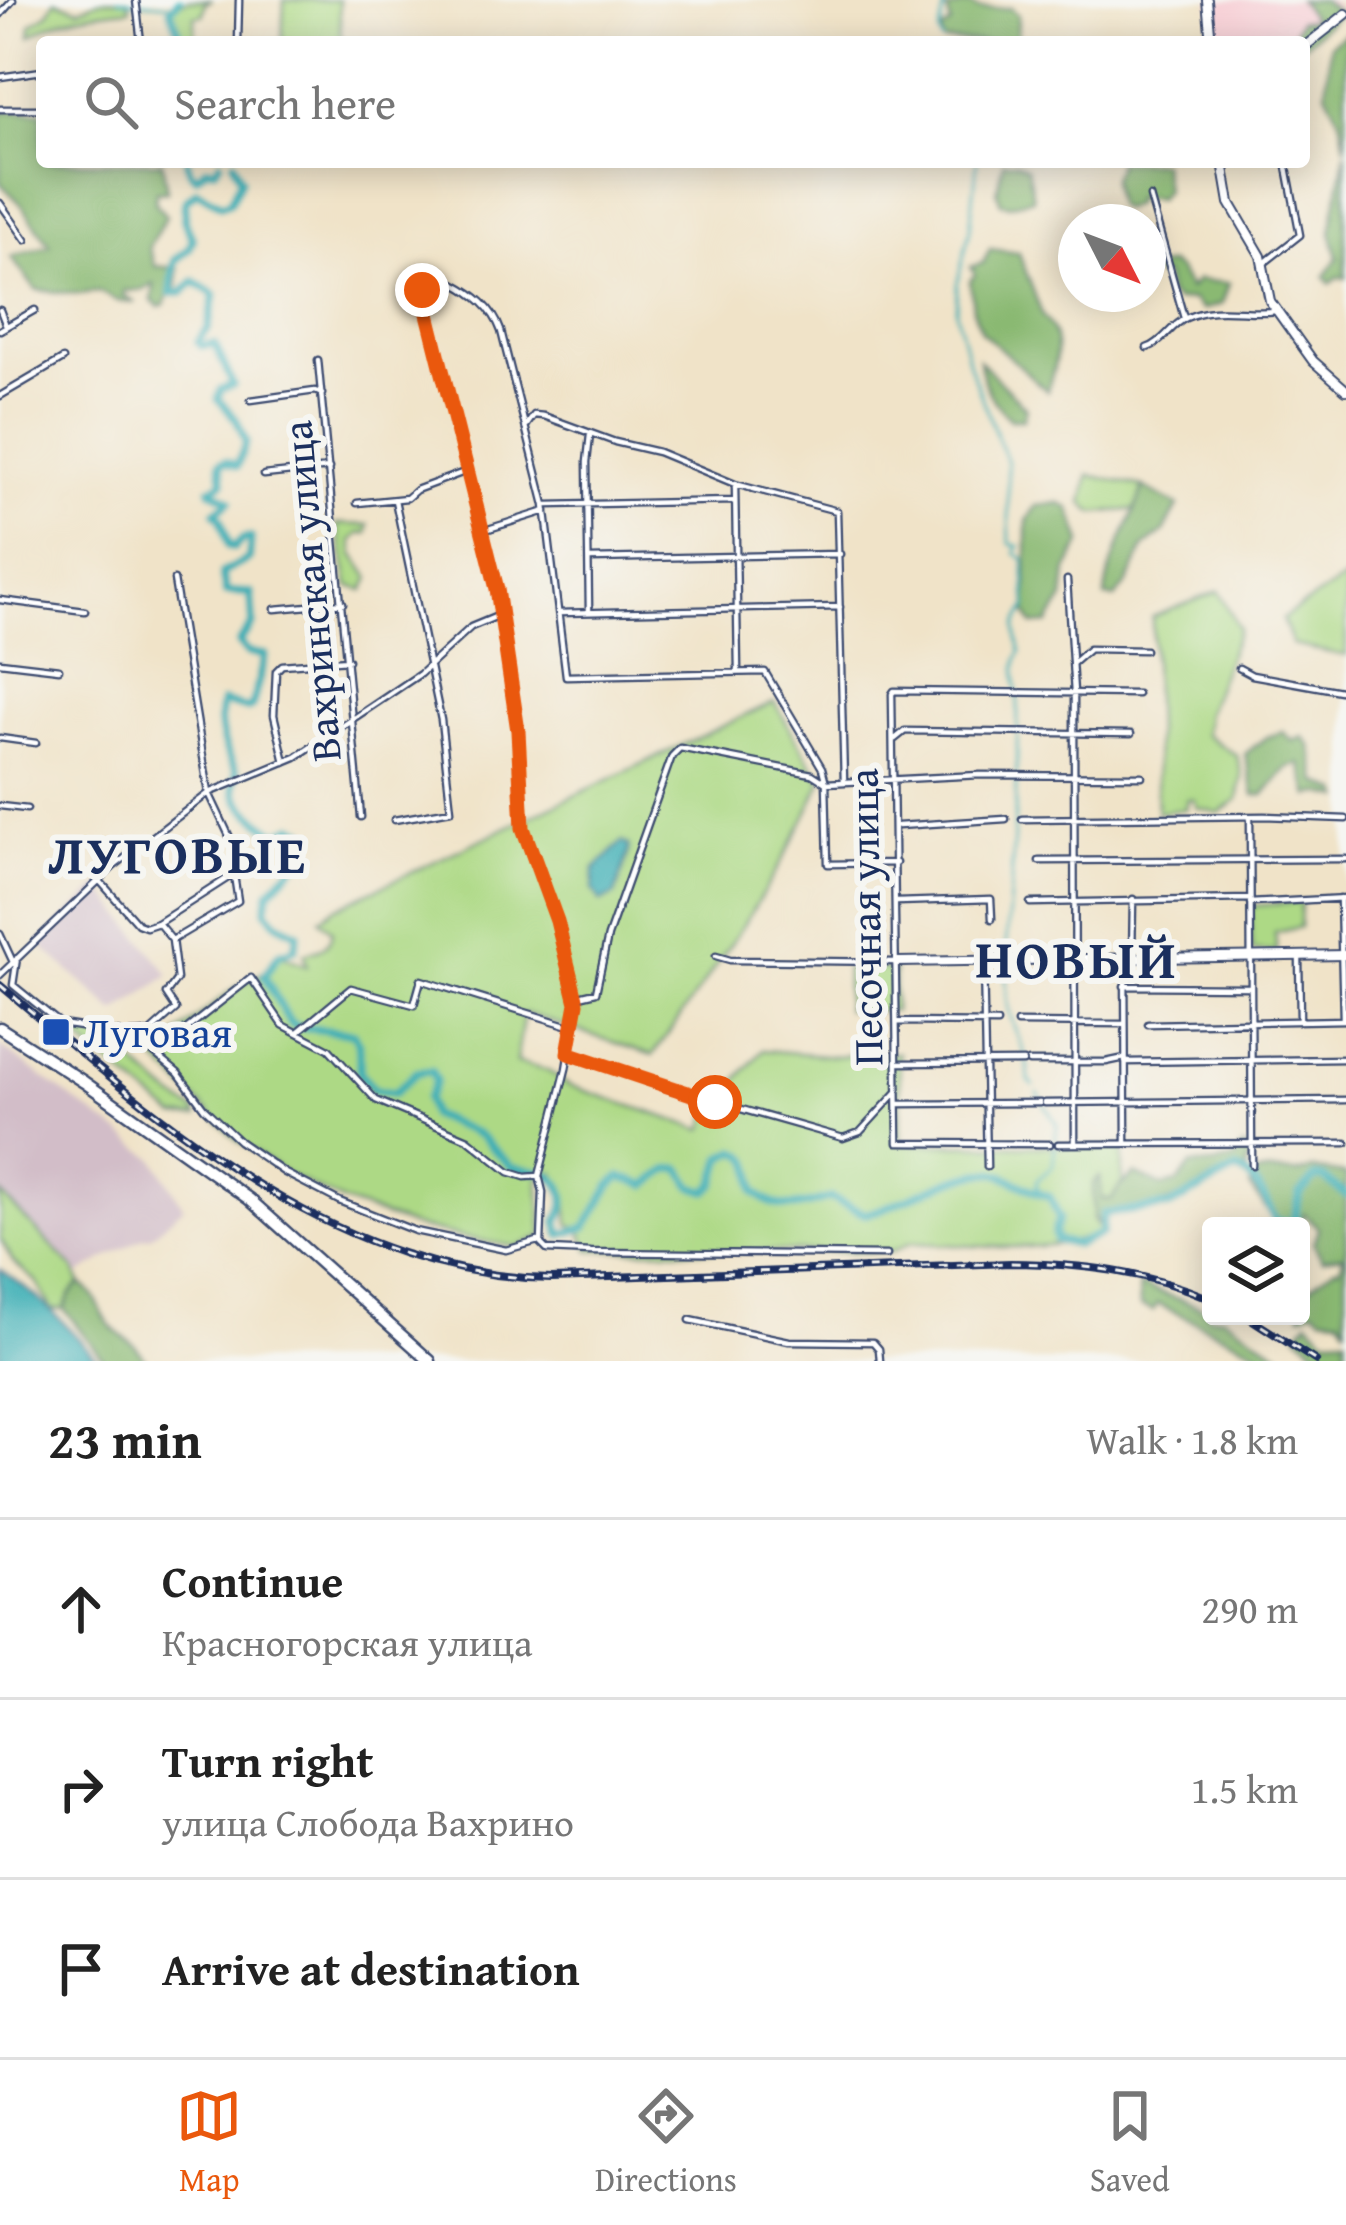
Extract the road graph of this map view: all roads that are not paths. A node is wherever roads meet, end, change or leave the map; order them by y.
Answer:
1 (13, 0) edge
2 (136, 0) edge
3 (239, 0) edge
4 (1207, 0) edge
5 (1346, 14) edge
6 (0, 15) edge
7 (140, 36) edge
8 (238, 36) edge
9 (1210, 36) edge
10 (1310, 42) edge
11 (36, 72) edge
12 (0, 77) edge
13 (0, 109) edge
14 (36, 110) edge
15 (1224, 168) edge
16 (1287, 168) edge
17 (1150, 197) dead end
18 (0, 203) edge
19 (26, 240) dead end
20 (1263, 264) junction
21 (454, 283) dead end
22 (422, 290) dead end
23 (0, 310) edge
24 (35, 310) dead end
25 (1276, 311) junction
26 (1185, 319) junction
27 (2, 326) edge
28 (1147, 348) dead end
29 (63, 359) dead end
30 (318, 360) dead end
31 (1346, 390) edge
32 (322, 394) junction
33 (0, 396) edge
34 (250, 400) dead end
35 (527, 424) junction
36 (590, 435) junction
37 (329, 468) junction
38 (466, 471) junction
39 (264, 475) dead end
40 (734, 484) junction
41 (395, 500) junction
42 (734, 501) junction
43 (357, 503) dead end
44 (588, 503) junction
45 (545, 508) junction
46 (482, 531) junction
47 (736, 554) junction
48 (840, 554) junction
49 (590, 559) junction
50 (175, 580) dead end
51 (1067, 580) dead end
52 (0, 600) edge
53 (343, 603) junction
54 (840, 607) junction
55 (275, 609) dead end
56 (739, 610) junction
57 (85, 611) dead end
58 (589, 612) junction
59 (559, 614) junction
60 (500, 615) junction
61 (1144, 650) dead end
62 (348, 659) junction
63 (0, 662) edge
64 (1073, 663) junction
65 (431, 666) junction
66 (1239, 668) dead end
67 (58, 669) dead end
68 (738, 670) junction
69 (1346, 692) edge
70 (1074, 693) junction
71 (1136, 694) dead end
72 (354, 720) junction
73 (1073, 734) junction
74 (1132, 734) dead end
75 (0, 738) edge
76 (36, 743) dead end
77 (892, 743) junction
78 (285, 763) junction
79 (1074, 776) junction
80 (1142, 776) dead end
81 (893, 779) junction
82 (844, 782) junction
83 (826, 783) junction
84 (208, 793) junction
85 (0, 806) edge
86 (27, 809) dead end
87 (361, 817) dead end
88 (1250, 818) junction
89 (1006, 819) dead end
90 (1022, 819) dead end
91 (1073, 819) junction
92 (1346, 819) edge
93 (394, 820) dead end
94 (896, 826) junction
95 (262, 856) dead end
96 (1346, 859) edge
97 (1248, 860) junction
98 (1039, 861) dead end
99 (1073, 861) junction
100 (896, 863) junction
101 (237, 872) junction
102 (99, 880) junction
103 (1343, 898) edge
104 (1132, 899) junction
105 (1249, 901) junction
106 (897, 902) junction
107 (1073, 902) junction
108 (1030, 903) dead end
109 (992, 919) dead end
110 (158, 922) junction
111 (0, 934) edge
112 (172, 940) junction
113 (716, 956) dead end
114 (1344, 956) edge
115 (1250, 957) junction
116 (1299, 957) junction
117 (1073, 958) junction
118 (1128, 958) junction
119 (983, 959) junction
120 (15, 960) junction
121 (897, 962) junction
122 (0, 974) edge
123 (1124, 986) junction
124 (1249, 987) junction
125 (575, 997) junction
126 (1344, 1020) edge
127 (1300, 1021) junction
128 (897, 1022) junction
129 (1250, 1022) junction
130 (986, 1023) junction
131 (997, 1023) dead end
132 (1017, 1023) dead end
133 (1073, 1023) junction
134 (1124, 1024) junction
135 (1148, 1024) dead end
136 (573, 1027) junction
137 (0, 1028) edge
138 (298, 1031) junction
139 (128, 1036) junction
140 (156, 1053) junction
141 (568, 1053) junction
142 (1346, 1059) edge
143 (1125, 1060) junction
144 (1073, 1062) junction
145 (1250, 1062) junction
146 (898, 1063) junction
147 (985, 1063) junction
148 (899, 1088) junction
149 (1346, 1100) edge
150 (1250, 1102) junction
151 (1073, 1103) junction
152 (898, 1104) junction
153 (987, 1104) junction
154 (1125, 1104) junction
155 (1251, 1143) junction
156 (1346, 1143) edge
157 (987, 1144) junction
158 (1075, 1144) junction
159 (1126, 1144) junction
160 (1252, 1166) dead end
161 (986, 1167) dead end
162 (540, 1171) junction
163 (542, 1242) junction
164 (886, 1255) dead end
165 (690, 1321) dead end
166 (430, 1361) edge
167 (880, 1361) edge

1 - 6 street
2 - 7 street
3 - 8 street
4 - 9 street
5 - 10 street
11 - 12 street
13 - 14 street
15 - 20 street
16 - 20 street
17 - 26 street
18 - 19 street
20 - 25 street
21 - 35 street
22 - 38 street
23 - 27 street
24 - 27 street
25 - 26 street
25 - 31 street
26 - 28 street
29 - 33 street
30 - 32 street, Вахринская улица
32 - 34 street
32 - 37 street, Вахринская улица
35 - 36 street
35 - 45 street
36 - 40 street
36 - 44 street
37 - 39 street
37 - 53 street, Вахринская улица
38 - 41 street
38 - 46 street
40 - 42 street
40 - 48 street
41 - 43 street
41 - 65 street
42 - 44 street
42 - 47 street
44 - 45 street
44 - 49 street
45 - 46 street
45 - 59 street
46 - 60 street
47 - 48 street
47 - 49 street
47 - 56 street
48 - 54 street
49 - 58 street
50 - 84 street
51 - 64 street
52 - 57 street
53 - 55 street
53 - 62 street, Вахринская улица
54 - 56 street
54 - 82 street
56 - 58 street
56 - 68 street
58 - 59 street
59 - 68 street
60 - 65 street
60 - 125 street
61 - 64 street
62 - 72 street, Вахринская улица
62 - 78 street
63 - 67 street
64 - 70 street
65 - 72 street
65 - 93 street
66 - 69 street
68 - 83 street
70 - 71 street
70 - 73 street
70 - 77 street, Песочная улица
72 - 78 street
72 - 87 street, Вахринская улица
73 - 74 street
73 - 77 street
73 - 79 street
75 - 76 street
77 - 81 street, Песочная улица
78 - 84 street
79 - 80 street
79 - 81 street
79 - 91 street
81 - 82 street
81 - 94 street, Песочная улица
82 - 83 street
83 - 100 street
83 - 125 street
84 - 101 street
84 - 102 street
85 - 86 street
88 - 91 street
88 - 92 street
88 - 97 street
89 - 94 street
90 - 91 street
91 - 99 street
94 - 100 street, Песочная улица
95 - 101 street
96 - 97 street
97 - 99 street
97 - 105 street
98 - 99 street
99 - 107 street
100 - 106 street, Песочная улица
101 - 110 street
101 - 112 street
102 - 110 street
102 - 120 street
103 - 105 street
103 - 114 street
104 - 105 street
104 - 107 street
104 - 118 street
105 - 115 street
106 - 109 street
106 - 121 street, Песочная улица
107 - 108 street
107 - 117 street
110 - 112 street
111 - 120 street
112 - 139 street
113 - 121 street
114 - 116 street
114 - 126 street
115 - 116 street
115 - 118 street
115 - 124 street
116 - 127 street
117 - 118 street
117 - 119 street
117 - 133 street
118 - 123 street
119 - 121 street
119 - 130 street
120 - 122 street
120 - 139 street
121 - 128 street, Песочная улица
123 - 124 street
123 - 134 street
124 - 129 street
125 - 136 street
126 - 127 street
127 - 129 street
128 - 130 street
128 - 146 street, Песочная улица
129 - 135 street
129 - 145 street
130 - 131 street
130 - 147 street
132 - 133 street
133 - 134 street
133 - 144 street
134 - 143 street
136 - 138 street
136 - 141 street
137 - 166 main road
138 - 140 street
138 - 162 street
139 - 140 street
140 - 163 street
141 - 148 street
141 - 162 street
142 - 145 street
143 - 144 street
143 - 145 street
143 - 154 street
144 - 147 street
144 - 151 street
145 - 150 street
146 - 147 street
146 - 148 street, Песочная улица
147 - 153 street
148 - 152 street, Песочная улица
149 - 150 street
150 - 154 street
150 - 155 street
151 - 153 street
151 - 154 street
151 - 158 street
152 - 153 street
152 - 157 street, Песочная улица
153 - 157 street
154 - 159 street
155 - 156 street
155 - 159 street
155 - 160 street
157 - 158 street
157 - 161 street
158 - 159 street
162 - 163 street
163 - 164 street
165 - 167 street

